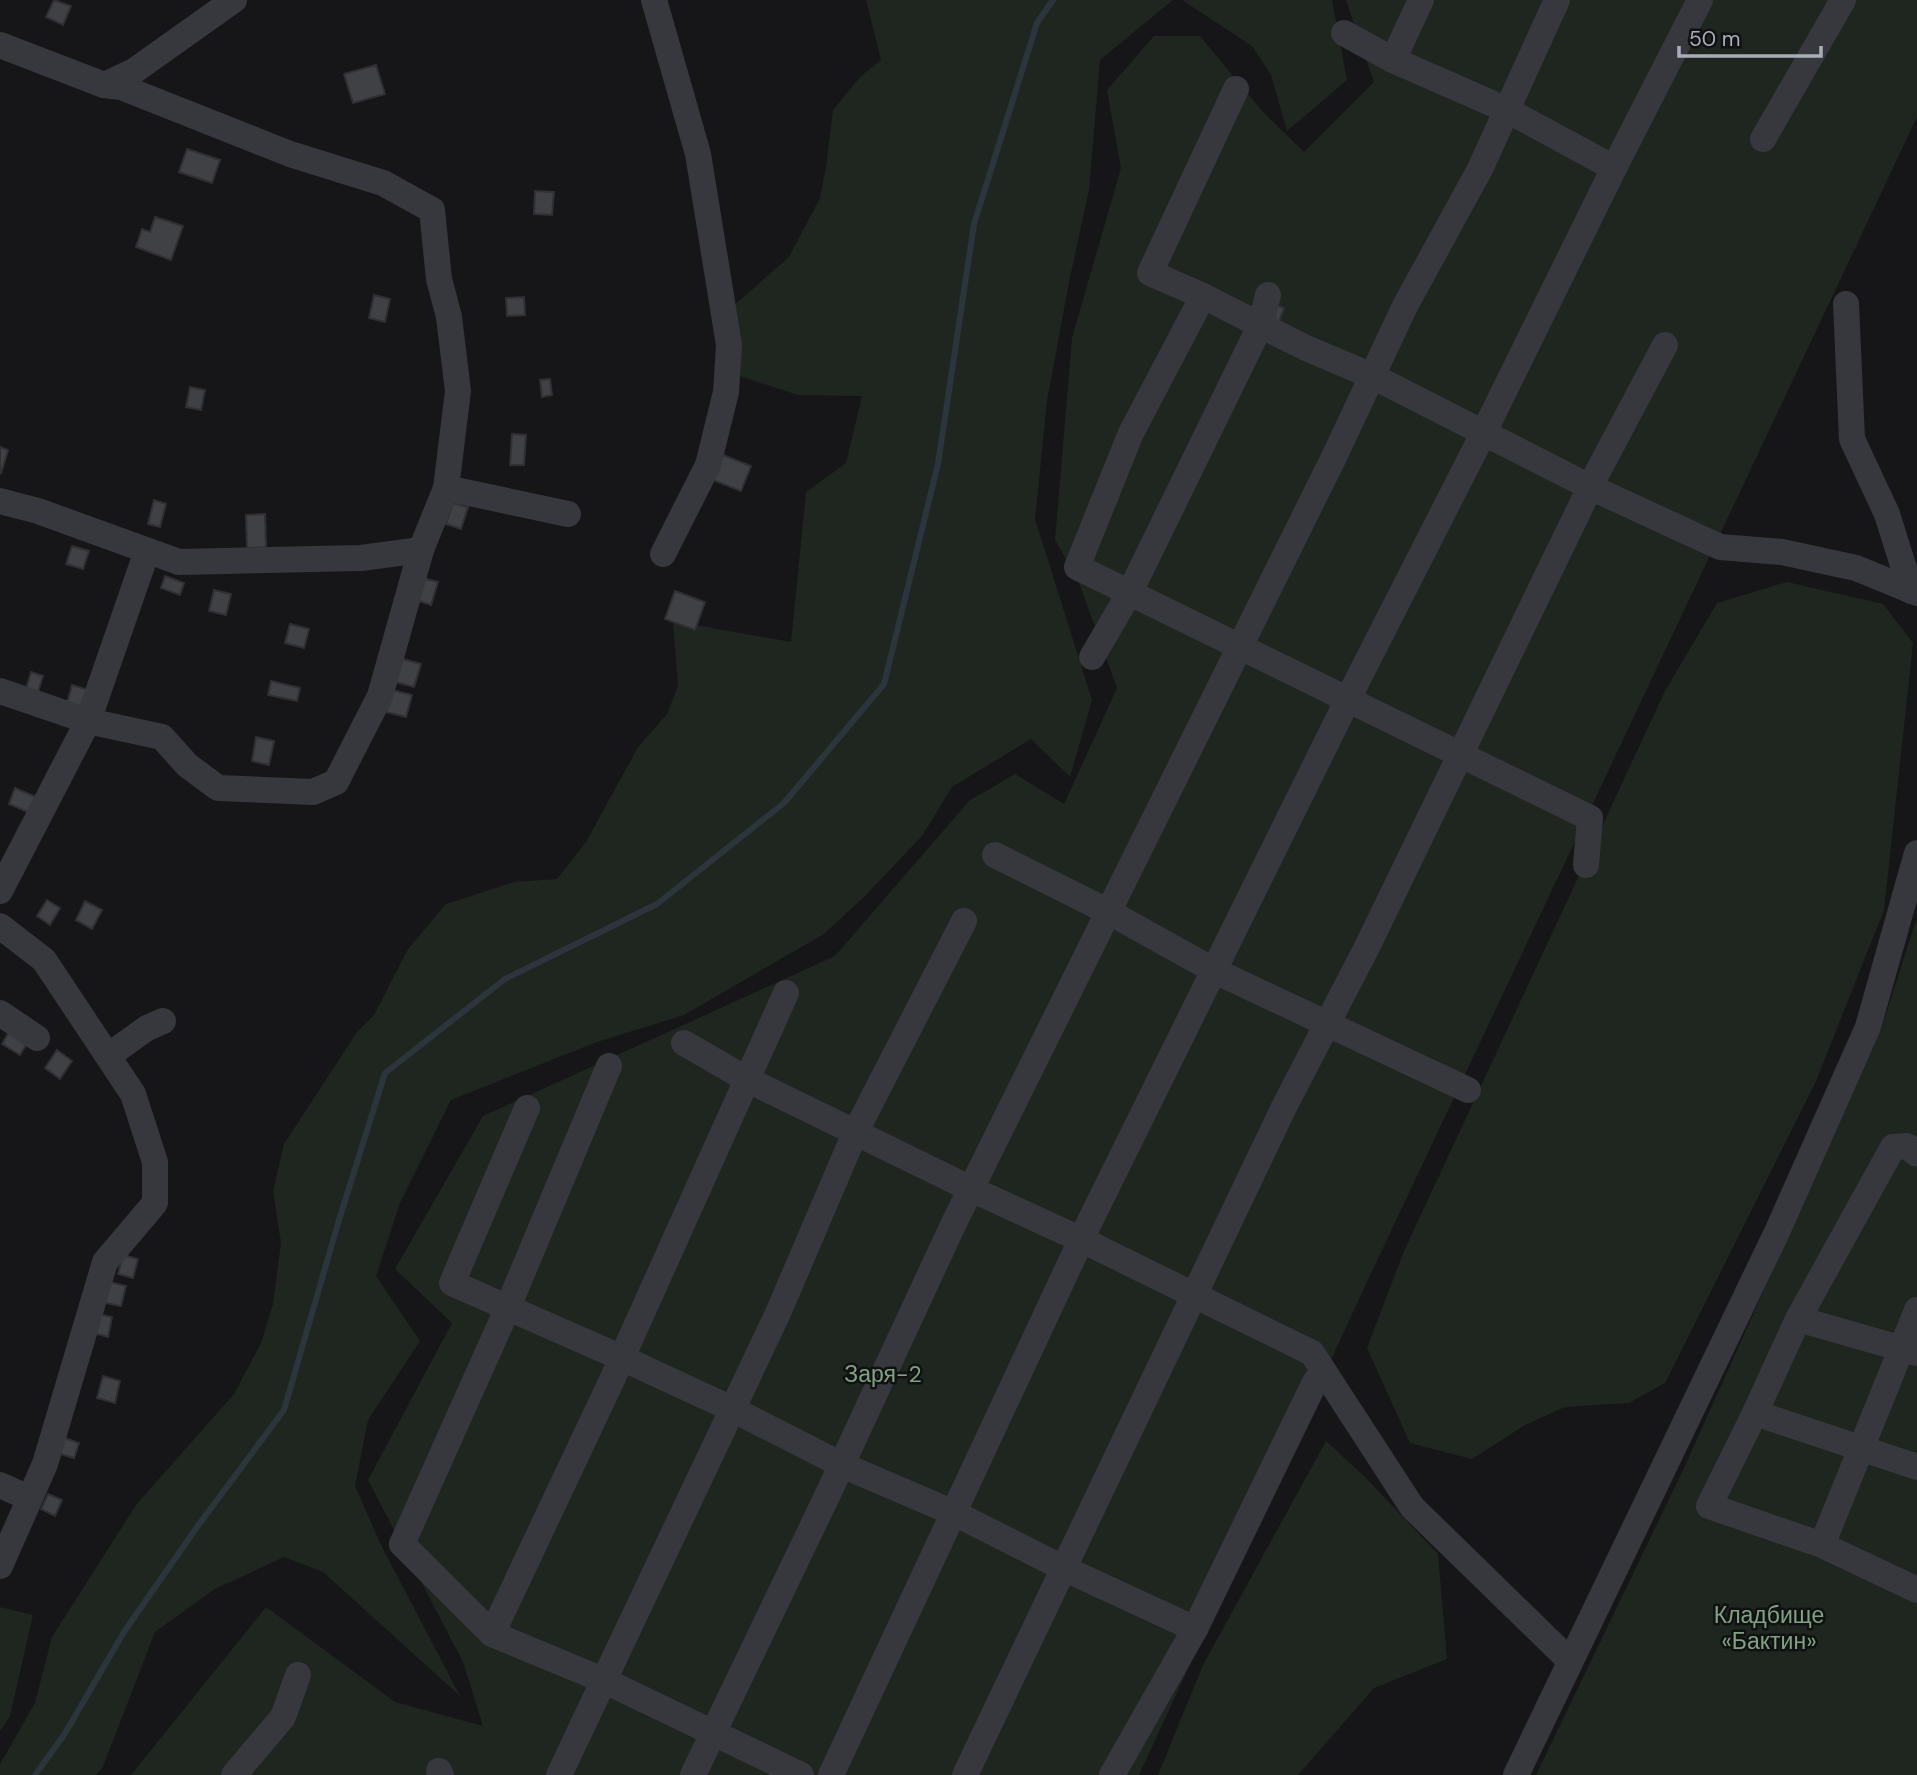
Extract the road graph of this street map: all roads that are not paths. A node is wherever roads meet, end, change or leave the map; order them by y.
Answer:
1 (234, 0) edge
2 (654, 0) edge
3 (1421, 0) edge
4 (1558, 0) edge
5 (1700, 0) edge
6 (1843, 0) edge
7 (1344, 33) dead end
8 (0, 45) edge
9 (1393, 60) junction
10 (104, 85) junction
11 (1236, 89) dead end
12 (1507, 110) junction
13 (1763, 139) dead end
14 (1614, 168) junction
15 (1268, 295) dead end
16 (1203, 296) junction
17 (1846, 304) dead end
18 (1261, 324) junction
19 (1665, 345) dead end
20 (1372, 376) junction
21 (1483, 434) junction
22 (1590, 487) junction
23 (446, 488) junction
24 (0, 501) edge
25 (568, 514) dead end
26 (421, 550) junction
27 (147, 551) junction
28 (663, 554) dead end
29 (1130, 592) junction
30 (1914, 592) edge
31 (1240, 648) junction
32 (1092, 657) dead end
33 (0, 691) edge
34 (1348, 700) junction
35 (88, 721) junction
36 (1460, 756) junction
37 (1917, 853) edge
38 (995, 855) dead end
39 (1586, 865) dead end
40 (0, 891) edge
41 (1109, 912) junction
42 (964, 921) dead end
43 (0, 926) edge
44 (1214, 971) junction
45 (786, 993) dead end
46 (0, 1013) edge
47 (163, 1021) dead end
48 (1327, 1023) junction
49 (37, 1038) dead end
50 (684, 1043) dead end
51 (108, 1056) junction
52 (609, 1066) dead end
53 (748, 1080) junction
54 (1468, 1090) dead end
55 (527, 1108) dead end
56 (855, 1133) junction
57 (1917, 1154) edge
58 (971, 1189) junction
59 (1082, 1240) junction
60 (1195, 1296) junction
61 (508, 1307) junction
62 (1917, 1310) edge
63 (1798, 1319) junction
64 (1909, 1350) edge
65 (622, 1358) junction
66 (1324, 1372) junction
67 (732, 1409) junction
68 (1755, 1413) junction
69 (1861, 1450) junction
70 (842, 1465) junction
71 (1917, 1467) edge
72 (0, 1485) edge
73 (29, 1499) junction
74 (954, 1513) junction
75 (1822, 1545) junction
76 (0, 1566) edge
77 (1063, 1568) junction
78 (1917, 1590) edge
79 (1195, 1629) junction
80 (492, 1634) junction
81 (1570, 1661) junction
82 (298, 1675) dead end
83 (603, 1680) junction
84 (713, 1732) junction
85 (234, 1775) edge
86 (559, 1775) edge
87 (693, 1775) edge
88 (801, 1775) edge
89 (831, 1775) edge
90 (965, 1775) edge
91 (1112, 1775) edge
92 (1516, 1775) edge

1 - 10 street
2 - 28 street
3 - 9 street
4 - 12 street
5 - 14 street
6 - 13 street
7 - 9 street
8 - 10 street
9 - 12 street
10 - 23 street
11 - 16 street
12 - 14 street
12 - 20 street
14 - 21 street
15 - 18 street
16 - 18 street
16 - 29 street
17 - 30 street
18 - 20 street
18 - 29 street
19 - 22 street
20 - 21 street
20 - 31 street
21 - 22 street
21 - 34 street
22 - 30 street
22 - 36 street
23 - 25 street
23 - 26 street
24 - 27 street
26 - 27 street
26 - 35 street
27 - 35 street
29 - 31 street
29 - 32 street
31 - 34 street
31 - 41 street
33 - 35 street
34 - 36 street
34 - 44 street
35 - 40 street
36 - 39 street
36 - 48 street
37 - 81 street
38 - 41 street
41 - 44 street
41 - 58 street
42 - 56 street
43 - 51 street
44 - 48 street
44 - 59 street
45 - 53 street
46 - 49 street
47 - 51 street
48 - 54 street
48 - 60 street
50 - 53 street
51 - 73 street
52 - 61 street
53 - 56 street
53 - 65 street
55 - 61 street
56 - 58 street
56 - 67 street
57 - 63 street
58 - 59 street
58 - 70 street
59 - 60 street
59 - 74 street
60 - 66 street
60 - 77 street
61 - 65 street
61 - 80 street
62 - 64 street
63 - 64 street
63 - 68 street
64 - 69 street
65 - 67 street
65 - 80 street
66 - 79 street
66 - 81 street
67 - 70 street
67 - 83 street
68 - 69 street
68 - 75 street
69 - 71 street
69 - 75 street
70 - 74 street
70 - 84 street
72 - 73 street
73 - 76 street
74 - 77 street
74 - 89 street
75 - 78 street
77 - 79 street
77 - 90 street
79 - 91 street
80 - 83 street
81 - 92 street
82 - 85 street
83 - 84 street
83 - 86 street
84 - 87 street
84 - 88 street

